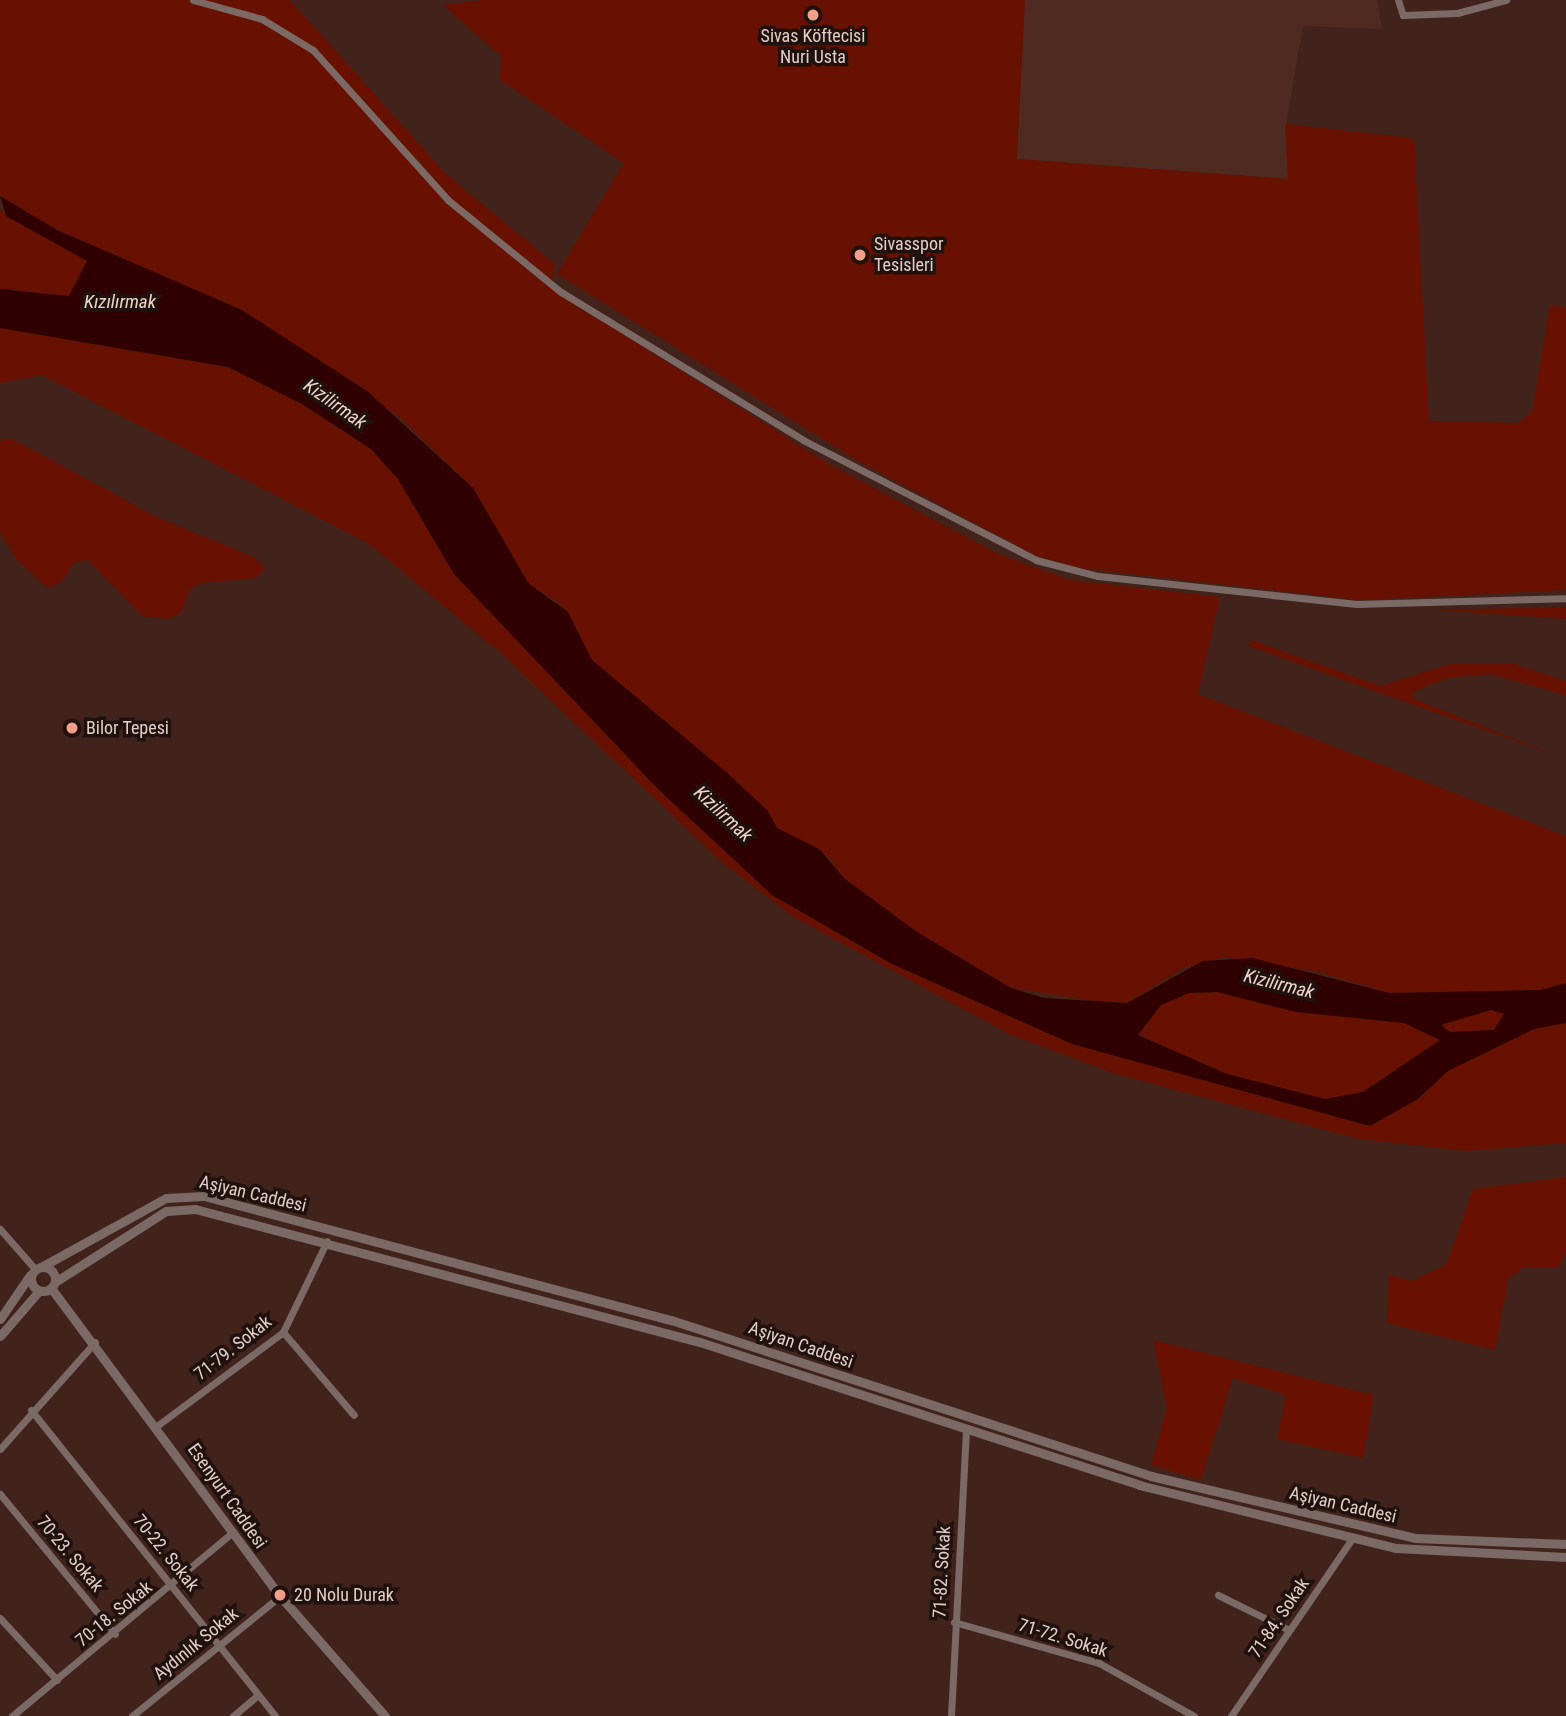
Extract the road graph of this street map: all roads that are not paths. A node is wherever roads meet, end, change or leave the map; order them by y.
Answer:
1 (193, 0) edge
2 (1398, 0) edge
3 (1506, 0) edge
4 (1566, 598) edge
5 (0, 1229) edge
6 (327, 1241) junction
7 (36, 1270) junction
8 (53, 1285) junction
9 (39, 1291) junction
10 (0, 1319) edge
11 (283, 1332) junction
12 (0, 1336) edge
13 (96, 1342) junction
14 (32, 1410) junction
15 (354, 1415) dead end
16 (158, 1425) junction
17 (965, 1429) junction
18 (0, 1449) edge
19 (0, 1494) edge
20 (233, 1532) junction
21 (1353, 1538) junction
22 (1566, 1544) edge
23 (1566, 1557) edge
24 (174, 1587) junction
25 (1217, 1595) dead end
26 (281, 1596) junction
27 (0, 1618) edge
28 (954, 1622) junction
29 (1289, 1630) junction
30 (115, 1634) junction
31 (220, 1645) junction
32 (57, 1680) junction
33 (258, 1695) junction
34 (12, 1716) edge
35 (132, 1716) edge
36 (233, 1716) edge
37 (275, 1716) edge
38 (385, 1716) edge
39 (951, 1716) edge
40 (1194, 1716) edge
41 (1231, 1716) edge

1 - 4 street
2 - 3 street
5 - 7 street
6 - 8 street, Aşiyan Caddesi
6 - 11 street, 71-79. Sokak
6 - 17 street, Aşiyan Caddesi
7 - 8 street, Esenyurt Caddesi
7 - 9 street
7 - 10 street
7 - 22 street, Aşiyan Caddesi
8 - 9 street, Aşiyan Caddesi
8 - 13 street, Esenyurt Caddesi
9 - 12 street
11 - 15 street
11 - 16 street, 71-79. Sokak
13 - 14 street
13 - 16 street, Esenyurt Caddesi
14 - 18 street
14 - 24 street, 70-22. Sokak
16 - 20 street, Esenyurt Caddesi
17 - 21 street, Aşiyan Caddesi
17 - 28 street, 71-82. Sokak
19 - 30 street, 70-23. Sokak
20 - 24 street, 70-18. Sokak
20 - 26 street, Esenyurt Caddesi
21 - 23 street, Aşiyan Caddesi
21 - 29 street, 71-84. Sokak
24 - 30 street, 70-18. Sokak
24 - 31 street, 70-22. Sokak
25 - 29 street
26 - 31 street, Aydınlık Sokak
26 - 38 street, Esenyurt Caddesi
27 - 32 street
28 - 39 street, 71-82. Sokak
28 - 40 street, 71-72. Sokak
29 - 41 street, 71-84. Sokak
30 - 32 street, 70-18. Sokak
31 - 33 street, 70-22. Sokak
31 - 35 street, Aydınlık Sokak
32 - 34 street, 70-18. Sokak
33 - 36 street
33 - 37 street, 70-22. Sokak

